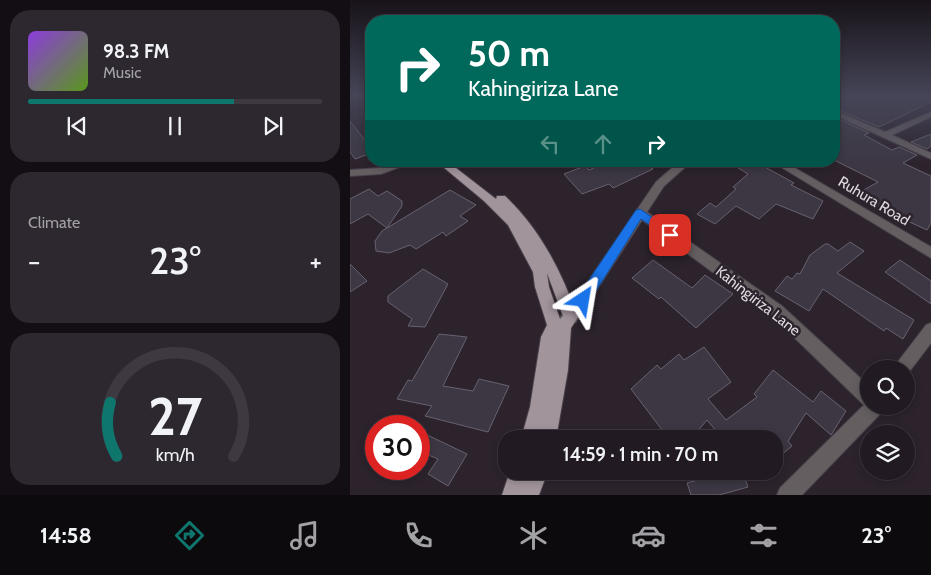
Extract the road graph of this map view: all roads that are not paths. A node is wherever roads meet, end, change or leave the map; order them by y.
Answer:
1 (848, 118) edge
2 (922, 118) edge
3 (886, 135) junction
4 (931, 156) edge
5 (393, 167) edge
6 (450, 167) edge
7 (679, 167) edge
8 (786, 167) edge
9 (456, 172) junction
10 (350, 173) edge
11 (640, 213) junction
12 (931, 253) edge
13 (570, 317) junction
14 (555, 326) junction
15 (931, 330) edge
16 (909, 360) edge
17 (860, 390) edge
18 (867, 415) edge
19 (533, 430) edge
20 (548, 430) edge
21 (517, 480) edge
22 (535, 480) edge
23 (512, 495) edge
24 (529, 495) edge
25 (787, 495) edge

1 - 3 street
2 - 3 street
3 - 4 street
5 - 10 street
6 - 9 main road
7 - 11 street
8 - 12 street, Ruhura Road
9 - 13 main road
9 - 14 main road
11 - 13 street
11 - 17 street, Kahingiriza Lane
13 - 14 street
13 - 20 main road
14 - 19 main road
15 - 16 street
18 - 25 street
21 - 23 main road
22 - 24 main road

